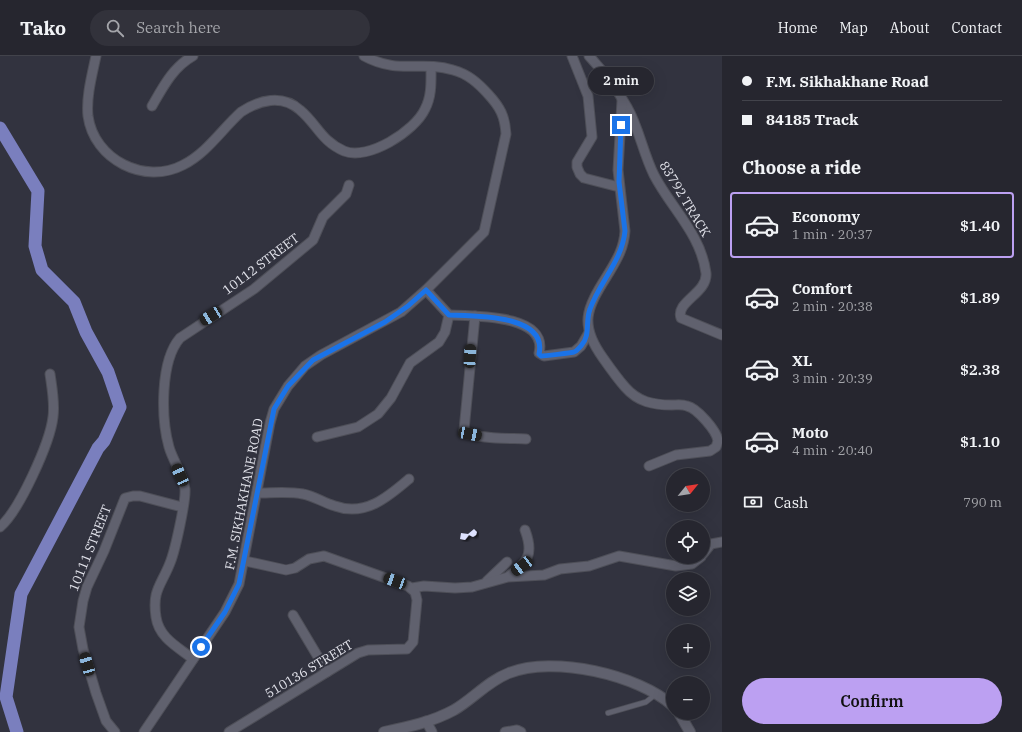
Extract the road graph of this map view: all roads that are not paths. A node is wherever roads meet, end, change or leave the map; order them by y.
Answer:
1 (96, 56) edge
2 (193, 56) edge
3 (364, 56) edge
4 (572, 56) edge
5 (589, 56) edge
6 (431, 67) junction
7 (622, 100) junction
8 (152, 106) dead end
9 (349, 185) dead end
10 (619, 187) junction
11 (426, 290) junction
12 (449, 315) junction
13 (475, 316) junction
14 (588, 334) junction
15 (722, 335) edge
16 (50, 374) dead end
17 (317, 436) dead end
18 (526, 439) dead end
19 (649, 466) dead end
20 (409, 479) dead end
21 (257, 493) junction
22 (182, 507) junction
23 (0, 527) edge
24 (525, 530) dead end
25 (722, 542) edge
26 (710, 545) edge
27 (245, 561) junction
28 (507, 562) dead end
29 (692, 564) edge
30 (508, 577) junction
31 (484, 583) junction
32 (412, 588) junction
33 (293, 615) dead end
34 (193, 659) junction
35 (327, 672) junction
36 (656, 694) junction
37 (666, 701) edge
38 (608, 713) dead end
39 (683, 720) edge
40 (426, 721) junction
41 (115, 732) edge
42 (144, 732) edge
43 (229, 732) edge
44 (384, 732) edge
45 (432, 732) edge
46 (505, 732) edge
47 (520, 732) edge
48 (690, 732) edge

1 - 6 street
2 - 8 street
3 - 6 street, F.M. SIKHAKHANE ROAD
4 - 10 street
5 - 7 street, 83792 TRACK
6 - 11 street, F.M. SIKHAKHANE ROAD
7 - 10 street
7 - 15 street, 83792 TRACK
9 - 22 street, 10112 STREET
10 - 14 street
11 - 12 street
11 - 21 street, F.M. SIKHAKHANE ROAD
12 - 13 street
12 - 17 street
13 - 14 street
13 - 18 street
14 - 19 street
16 - 23 street
20 - 21 street
21 - 27 street, F.M. SIKHAKHANE ROAD
22 - 34 street, 10112 STREET
22 - 41 street, 10111 STREET
24 - 30 street
25 - 26 street
27 - 32 street
27 - 34 street, F.M. SIKHAKHANE ROAD
28 - 31 street
29 - 30 street
30 - 31 street
31 - 32 street
32 - 35 street, 510136 STREET
33 - 35 street
34 - 42 street, F.M. SIKHAKHANE ROAD
35 - 43 street, 510136 STREET
36 - 37 street
36 - 38 lane
36 - 40 street
39 - 48 street
40 - 44 street
40 - 45 street
46 - 47 street

